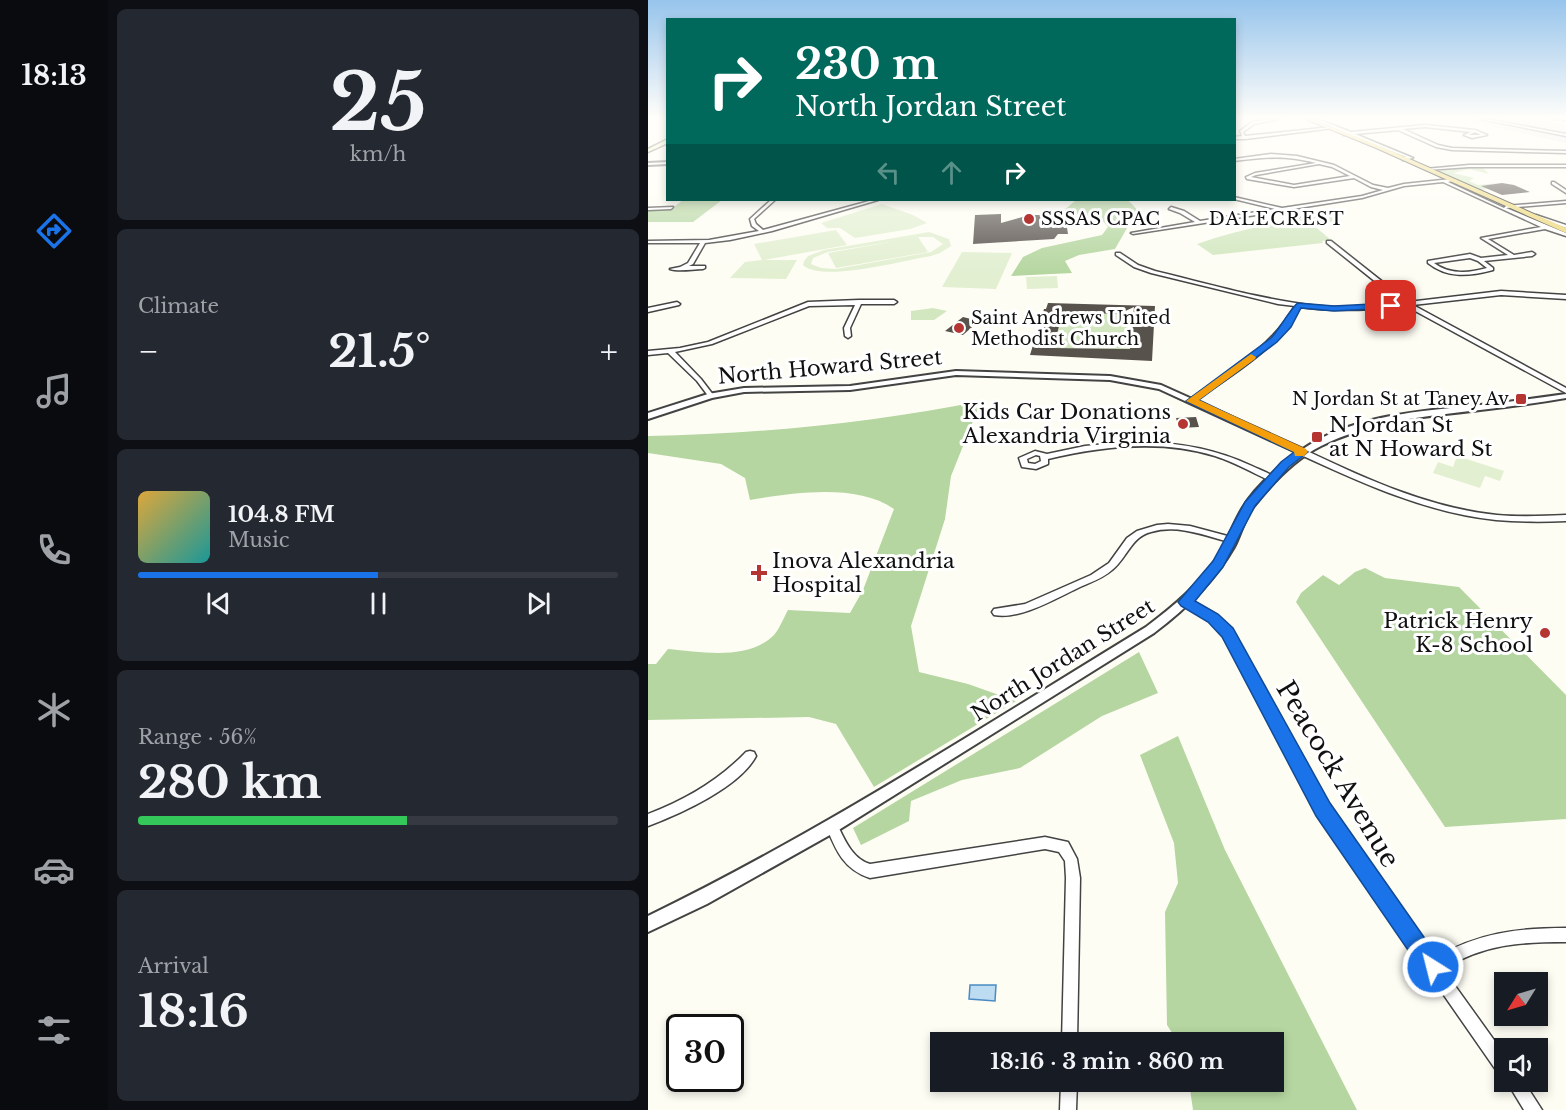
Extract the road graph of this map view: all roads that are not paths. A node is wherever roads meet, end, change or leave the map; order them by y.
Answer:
1 (1274, 171) edge
2 (1343, 171) edge
3 (1430, 171) edge
4 (1355, 177) junction
5 (1447, 180) junction
6 (1566, 182) edge
7 (1389, 190) junction
8 (1566, 192) edge
9 (1236, 198) edge
10 (772, 201) edge
11 (858, 201) edge
12 (872, 201) edge
13 (1566, 202) edge
14 (865, 203) junction
15 (1513, 207) junction
16 (671, 208) dead end
17 (1171, 208) dead end
18 (1501, 208) junction
19 (648, 209) edge
20 (1280, 209) junction
21 (1297, 218) dead end
22 (1197, 222) junction
23 (1546, 228) junction
24 (761, 230) junction
25 (1566, 231) edge
26 (1133, 233) dead end
27 (704, 241) junction
28 (648, 242) edge
29 (1329, 242) dead end
30 (1118, 254) dead end
31 (1532, 254) dead end
32 (1513, 256) junction
33 (1480, 260) junction
34 (693, 266) junction
35 (703, 267) dead end
36 (673, 269) dead end
37 (1566, 297) edge
38 (860, 302) junction
39 (894, 302) dead end
40 (677, 304) dead end
41 (1407, 304) junction
42 (1298, 306) junction
43 (648, 310) edge
44 (848, 336) dead end
45 (670, 351) junction
46 (648, 353) edge
47 (1566, 393) edge
48 (711, 396) junction
49 (1191, 401) junction
50 (648, 416) edge
51 (1302, 452) junction
52 (1046, 457) dead end
53 (1273, 479) junction
54 (1566, 518) edge
55 (1232, 540) junction
56 (1186, 602) junction
57 (997, 612) dead end
58 (750, 756) dead end
59 (648, 820) edge
60 (832, 826) junction
61 (648, 924) edge
62 (1566, 935) edge
63 (1433, 967) junction
64 (1070, 1032) edge
65 (1494, 1053) edge
66 (1069, 1092) edge
67 (1522, 1092) edge
68 (1068, 1110) edge
69 (1534, 1110) edge

1 - 4 street
2 - 4 street
3 - 5 main road
4 - 7 street
5 - 7 street
5 - 15 main road
5 - 18 street
6 - 8 street
7 - 20 street
9 - 20 street
10 - 24 street
11 - 14 street
12 - 14 street
13 - 15 street
14 - 24 street
15 - 18 street
15 - 25 main road
16 - 19 street
17 - 22 street
18 - 23 street
20 - 21 street
20 - 22 street
22 - 26 street
23 - 25 street
23 - 32 street
24 - 27 street
27 - 28 street
27 - 34 street
29 - 41 street
30 - 42 street
31 - 32 street
32 - 33 street
33 - 33 street
34 - 35 street
34 - 36 street
37 - 41 street
38 - 39 street
38 - 44 street
38 - 45 street
40 - 43 street
41 - 42 street
41 - 47 street
42 - 49 street
45 - 46 street
45 - 48 street
47 - 51 street, North Jordan Street
48 - 49 street, North Howard Street
48 - 50 street, North Howard Street
49 - 51 street, North Howard Street
51 - 53 street, North Jordan Street
51 - 54 street, North Howard Street
52 - 53 street
53 - 55 street, North Jordan Street
55 - 56 street, North Jordan Street
55 - 57 street
56 - 60 street, North Jordan Street
56 - 63 street, Peacock Avenue
58 - 59 street
60 - 61 street, North Jordan Street
60 - 64 street
62 - 63 street
63 - 65 street, Peacock Avenue
66 - 68 street
67 - 69 street

